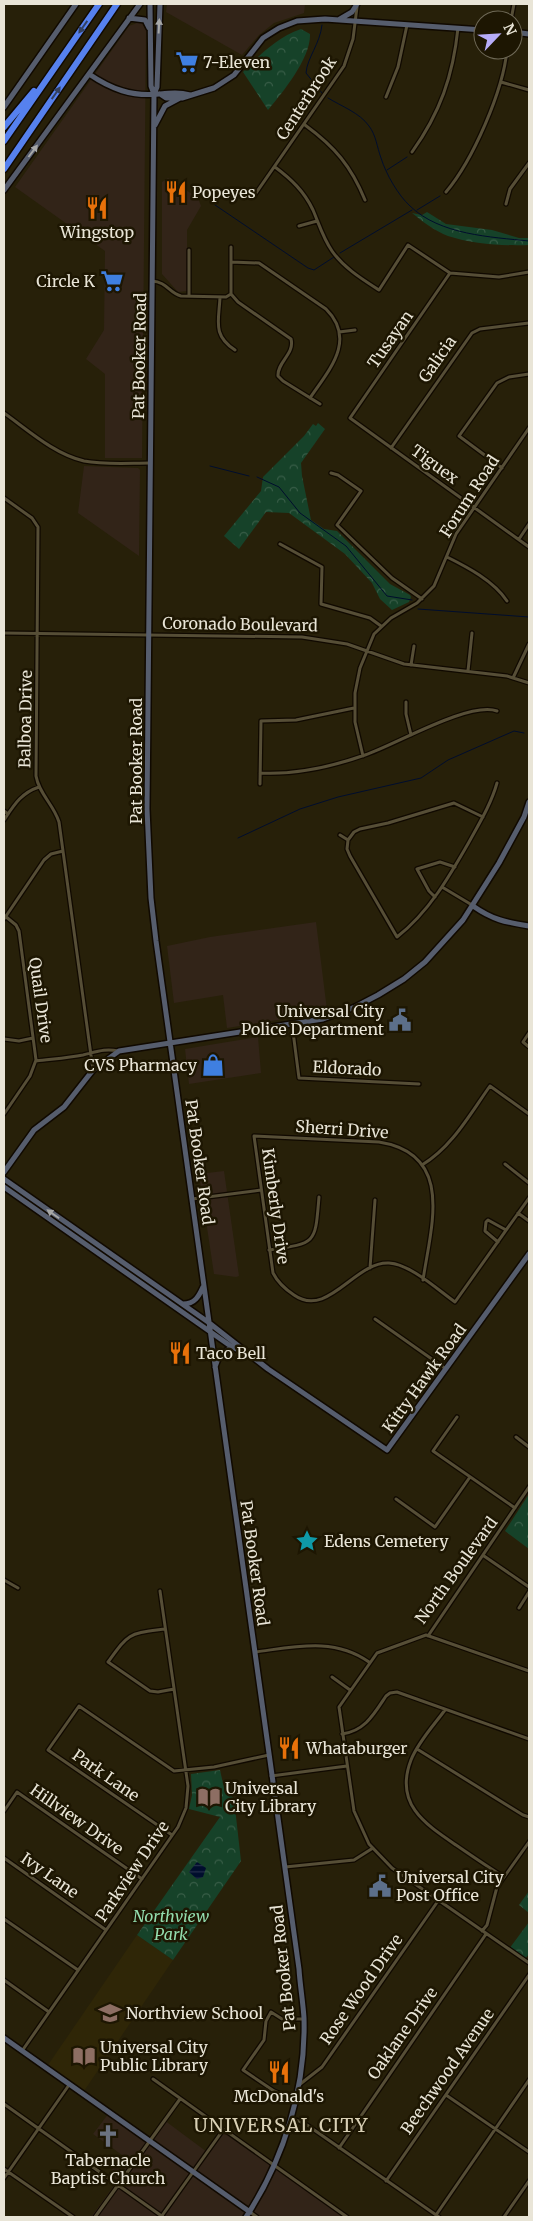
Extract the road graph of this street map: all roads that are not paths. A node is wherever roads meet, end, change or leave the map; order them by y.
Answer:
1 (76, 4) edge
2 (99, 4) edge
3 (117, 4) edge
4 (150, 4) edge
5 (160, 4) edge
6 (357, 4) edge
7 (138, 5) edge
8 (130, 18) junction
9 (337, 19) junction
10 (355, 20) junction
11 (407, 25) junction
12 (458, 28) junction
13 (473, 29) edge
14 (151, 32) junction
15 (67, 51) junction
16 (505, 60) edge
17 (89, 74) junction
18 (501, 82) junction
19 (529, 90) edge
20 (154, 94) junction
21 (160, 94) junction
22 (190, 95) junction
23 (386, 97) dead end
24 (182, 98) junction
25 (4, 107) edge
26 (305, 125) junction
27 (4, 128) edge
28 (153, 128) junction
29 (4, 141) edge
30 (412, 152) dead end
31 (529, 163) edge
32 (275, 168) junction
33 (4, 170) edge
34 (4, 190) edge
35 (446, 192) dead end
36 (254, 196) dead end
37 (365, 200) dead end
38 (506, 204) dead end
39 (317, 221) junction
40 (299, 226) dead end
41 (230, 247) dead end
42 (189, 250) dead end
43 (231, 262) junction
44 (529, 272) edge
45 (450, 273) junction
46 (152, 281) junction
47 (231, 294) junction
48 (189, 296) junction
49 (220, 297) junction
50 (529, 323) edge
51 (355, 330) dead end
52 (339, 332) junction
53 (235, 350) dead end
54 (529, 374) edge
55 (310, 398) junction
56 (320, 404) dead end
57 (4, 413) edge
58 (350, 418) joint
59 (529, 428) edge
60 (391, 448) junction
61 (150, 463) junction
62 (502, 468) junction
63 (331, 473) dead end
64 (4, 498) edge
65 (474, 508) junction
66 (529, 524) edge
67 (518, 540) junction
68 (280, 544) dead end
69 (529, 547) edge
70 (447, 556) junction
71 (422, 599) junction
72 (507, 601) dead end
73 (381, 626) junction
74 (4, 633) edge
75 (38, 633) junction
76 (472, 633) dead end
77 (149, 634) junction
78 (529, 644) edge
79 (414, 646) dead end
80 (366, 651) junction
81 (411, 665) junction
82 (468, 671) junction
83 (513, 678) junction
84 (529, 683) edge
85 (406, 702) dead end
86 (354, 708) junction
87 (496, 711) dead end
88 (411, 735) junction
89 (363, 756) junction
90 (260, 773) junction
91 (497, 782) dead end
92 (260, 784) dead end
93 (39, 788) junction
94 (529, 802) edge
95 (4, 811) edge
96 (8, 814) junction
97 (483, 817) junction
98 (4, 820) edge
99 (340, 835) dead end
100 (348, 840) junction
101 (63, 851) junction
102 (454, 867) junction
103 (442, 887) junction
104 (435, 897) junction
105 (473, 906) junction
106 (5, 918) edge
107 (529, 926) edge
108 (292, 1024) junction
109 (529, 1033) edge
110 (33, 1038) junction
111 (4, 1039) edge
112 (171, 1041) junction
113 (529, 1047) edge
114 (118, 1051) junction
115 (91, 1052) junction
116 (36, 1062) junction
117 (93, 1070) junction
118 (419, 1084) dead end
119 (4, 1114) edge
120 (529, 1114) edge
121 (254, 1136) joint
122 (505, 1164) dead end
123 (422, 1165) junction
124 (4, 1172) edge
125 (4, 1179) edge
126 (529, 1183) edge
127 (4, 1187) edge
128 (261, 1190) junction
129 (319, 1197) dead end
130 (529, 1198) edge
131 (192, 1199) junction
132 (375, 1200) dead end
133 (518, 1213) junction
134 (529, 1221) edge
135 (506, 1230) junction
136 (498, 1242) junction
137 (98, 1249) junction
138 (269, 1250) junction
139 (529, 1254) edge
140 (370, 1268) junction
141 (423, 1280) junction
142 (145, 1281) junction
143 (203, 1286) junction
144 (182, 1304) junction
145 (375, 1319) dead end
146 (208, 1322) junction
147 (209, 1328) junction
148 (232, 1347) junction
149 (246, 1353) junction
150 (214, 1367) junction
151 (447, 1369) junction
152 (457, 1417) dead end
153 (516, 1437) dead end
154 (529, 1447) edge
155 (470, 1477) junction
156 (529, 1487) edge
157 (396, 1500) dead end
158 (514, 1508) junction
159 (484, 1556) junction
160 (4, 1580) edge
161 (529, 1587) edge
162 (18, 1588) dead end
163 (160, 1591) dead end
164 (529, 1592) edge
165 (519, 1608) dead end
166 (165, 1629) junction
167 (428, 1636) junction
168 (254, 1652) junction
169 (369, 1662) junction
170 (529, 1671) edge
171 (332, 1677) dead end
172 (174, 1689) junction
173 (350, 1690) junction
174 (445, 1710) junction
175 (342, 1734) junction
176 (529, 1739) edge
177 (417, 1750) junction
178 (269, 1755) junction
179 (347, 1766) junction
180 (186, 1771) junction
181 (271, 1776) junction
182 (4, 1811) edge
183 (529, 1817) edge
184 (172, 1836) junction
185 (529, 1842) edge
186 (372, 1848) junction
187 (4, 1858) edge
188 (285, 1867) junction
189 (504, 1878) junction
190 (142, 1879) junction
191 (438, 1900) junction
192 (4, 1919) edge
193 (106, 1930) junction
194 (482, 1931) junction
195 (486, 1934) junction
196 (529, 1964) edge
197 (78, 1970) junction
198 (529, 1975) edge
199 (4, 1980) edge
200 (49, 2012) junction
201 (304, 2019) junction
202 (4, 2038) edge
203 (22, 2051) junction
204 (153, 2079) dead end
205 (529, 2080) edge
206 (69, 2085) junction
207 (298, 2086) junction
208 (446, 2095) junction
209 (180, 2099) junction
210 (296, 2100) junction
211 (4, 2104) edge
212 (291, 2117) junction
213 (38, 2129) junction
214 (495, 2129) junction
215 (223, 2130) junction
216 (149, 2142) junction
217 (339, 2148) junction
218 (529, 2152) edge
219 (274, 2166) junction
220 (4, 2169) edge
221 (8, 2172) junction
222 (193, 2173) junction
223 (4, 2178) edge
224 (386, 2181) junction
225 (529, 2181) edge
226 (118, 2186) junction
227 (248, 2215) edge
228 (437, 2216) edge
229 (73, 2217) edge
230 (95, 2217) edge
231 (162, 2217) edge
232 (257, 2217) edge
233 (345, 2217) edge
234 (504, 2217) edge

1 - 25 main road
2 -> 15 highway
33 -> 3 highway
4 - 14 main road, Pat Booker Road
20 -> 5 main road, Pat Booker Road
6 - 9 main road
6 - 10 street, Centerbrook
7 - 8 main road
8 - 14 main road
8 - 17 main road
9 - 10 main road
9 - 22 main road
10 - 11 main road
10 - 26 street, Centerbrook
11 - 12 main road
11 - 23 street
12 - 13 main road
12 - 30 street
14 - 20 main road, Pat Booker Road
15 - 27 highway
15 - 29 highway
16 - 18 street
17 - 20 main road
34 -> 17 main road
18 - 19 street
18 - 35 street
20 - 21 main road
20 - 28 main road, Pat Booker Road
21 - 22 main road
21 - 24 main road
22 - 24 main road
24 - 28 main road
26 - 32 street, Centerbrook
26 - 37 street
28 - 46 main road, Pat Booker Road
31 - 38 street
32 - 36 street, Centerbrook
32 - 39 street
39 - 40 street
39 - 45 street
41 - 43 street
42 - 48 street
43 - 47 street
43 - 52 street
44 - 45 street
45 - 58 street, Tusayan
46 - 48 street
46 - 61 main road, Pat Booker Road
47 - 49 street
47 - 55 street
48 - 49 street
49 - 53 street
50 - 60 street, Galicia
51 - 52 street
52 - 55 street
54 - 62 street
55 - 56 street
57 - 61 street
58 - 60 street, Tiguex
59 - 62 street, Forum Road
60 - 65 street, Tiguex
61 - 77 main road, Pat Booker Road
62 - 65 street, Forum Road
63 - 71 street
64 - 75 street, Balboa Drive
65 - 67 street, Tiguex
65 - 70 street, Forum Road
66 - 67 street
67 - 69 street, Tiguex
68 - 73 street
70 - 71 street, Forum Road
70 - 72 street
71 - 73 street, Forum Road
73 - 80 street, Forum Road
74 - 75 street, Coronado Boulevard
75 - 77 street, Coronado Boulevard
75 - 93 street, Balboa Drive
76 - 82 street
77 - 80 street, Coronado Boulevard
77 - 112 main road, Pat Booker Road
78 - 83 street
79 - 81 street
80 - 81 street, Coronado Boulevard
80 - 86 street, Forum Road
81 - 82 street, Coronado Boulevard
82 - 83 street, Coronado Boulevard
83 - 84 street, Coronado Boulevard
85 - 88 street
86 - 89 street, Forum Road
86 - 90 street
87 - 88 street
88 - 89 street
89 - 90 street
90 - 92 street
91 - 97 street
93 - 96 street
93 - 101 street, Balboa Drive
94 - 105 main road
95 - 96 street
96 - 98 street
97 - 100 street
97 - 102 street
99 - 100 street
100 - 104 street
101 - 106 street
101 - 115 street, Balboa Drive
102 - 103 street
102 - 104 street
103 - 104 street
103 - 105 street
105 - 107 main road
105 - 108 main road
106 - 110 street, Quail Drive
108 - 112 main road
108 - 118 street, Eldorado
109 - 113 street
110 - 111 street
110 - 116 street, Quail Drive
112 - 114 main road
112 - 131 main road, Pat Booker Road
114 - 115 street
114 - 117 main road
115 - 116 street
115 - 117 street, Balboa Drive
116 - 119 street, Quail Drive
117 - 124 main road
120 - 123 street
121 - 123 street, Sherri Drive
121 - 128 street, Kimberly Drive
122 - 126 street
123 - 141 street, Sherri Drive
137 -> 125 main road, Kitty Hawk Road
127 - 137 main road, Kitty Hawk Road
128 - 131 street
128 - 138 street, Kimberly Drive
129 - 138 street
130 - 133 street
131 - 143 main road, Pat Booker Road
132 - 140 street
133 - 134 street
133 - 135 street
135 - 136 street
135 - 136 street
136 - 141 street, Kimberly Drive
137 - 142 main road, Kitty Hawk Road
138 - 140 street, Kimberly Drive
139 - 151 main road, Kitty Hawk Road
140 - 141 street, Kimberly Drive
142 - 144 main road, Kitty Hawk Road
142 - 147 main road, Kitty Hawk Road
143 - 144 main road
143 - 146 main road, Pat Booker Road
144 - 146 main road, Kitty Hawk Road
145 - 151 street
146 - 147 main road, Pat Booker Road
146 - 149 main road, Kitty Hawk Road
147 - 148 main road, Kitty Hawk Road
147 - 150 main road, Pat Booker Road
148 - 149 main road, Kitty Hawk Road
148 - 150 main road
149 - 151 main road, Kitty Hawk Road
150 - 168 main road, Pat Booker Road
152 - 155 street
153 - 154 street
155 - 157 street
155 - 158 street
156 - 158 street, North Boulevard
158 - 159 street, North Boulevard
159 - 161 street
159 - 167 street, North Boulevard
160 - 162 street
163 - 166 street, Parkview Drive
164 - 165 street
166 - 172 street, Parkview Drive
166 - 172 street
167 - 169 street, North Boulevard
167 - 170 street
168 - 169 street
168 - 178 main road, Pat Booker Road
169 - 173 street, North Boulevard
171 - 173 street
172 - 180 street, Parkview Drive
173 - 175 street, North Boulevard
174 - 175 street
174 - 176 street
174 - 177 street
175 - 179 street, North Boulevard
177 - 183 street
177 - 189 street
178 - 180 street
178 - 181 main road, Pat Booker Road
179 - 181 street
179 - 186 street, North Boulevard
180 - 184 street, Parkview Drive
180 - 184 street, Park Lane
181 - 188 main road, Pat Booker Road
182 - 190 street, Hillview Drive
184 - 190 street, Parkview Drive
185 - 189 street
186 - 188 street
186 - 191 street, North Boulevard
187 - 193 street, Ivy Lane
188 - 201 main road, Pat Booker Road
189 - 194 street
190 - 193 street, Parkview Drive
191 - 194 street, North Boulevard
191 - 207 street, Rose Wood Drive
192 - 197 street
193 - 197 street, Parkview Drive
194 - 195 street, North Boulevard
195 - 196 street, North Boulevard
195 - 217 street, Oaklane Drive
197 - 200 street, Parkview Drive
198 - 208 street, Beechwood Avenue
199 - 200 street
200 - 203 street, Parkview Drive
201 - 207 main road, Pat Booker Road
201 - 210 street
202 - 203 main road
203 - 206 main road
204 - 209 street
205 - 214 street
206 - 213 street
206 - 216 main road
207 - 210 main road, Pat Booker Road
208 - 214 street
208 - 224 street, Beechwood Avenue
209 - 215 street
209 - 216 street
210 - 212 main road, Pat Booker Road
211 - 213 street
212 - 217 street
212 - 219 main road, Pat Booker Road
213 - 221 street
213 - 226 street
214 - 218 street
214 - 228 street
215 - 219 street
215 - 222 street
216 - 222 main road
216 - 226 street
217 - 224 street
219 - 227 main road, Pat Booker Road
219 - 233 street
220 - 221 street
221 - 223 street
221 - 229 street
222 - 227 main road
222 - 231 street
224 - 228 street
225 - 234 street
226 - 230 street
226 - 231 street
227 - 232 street

